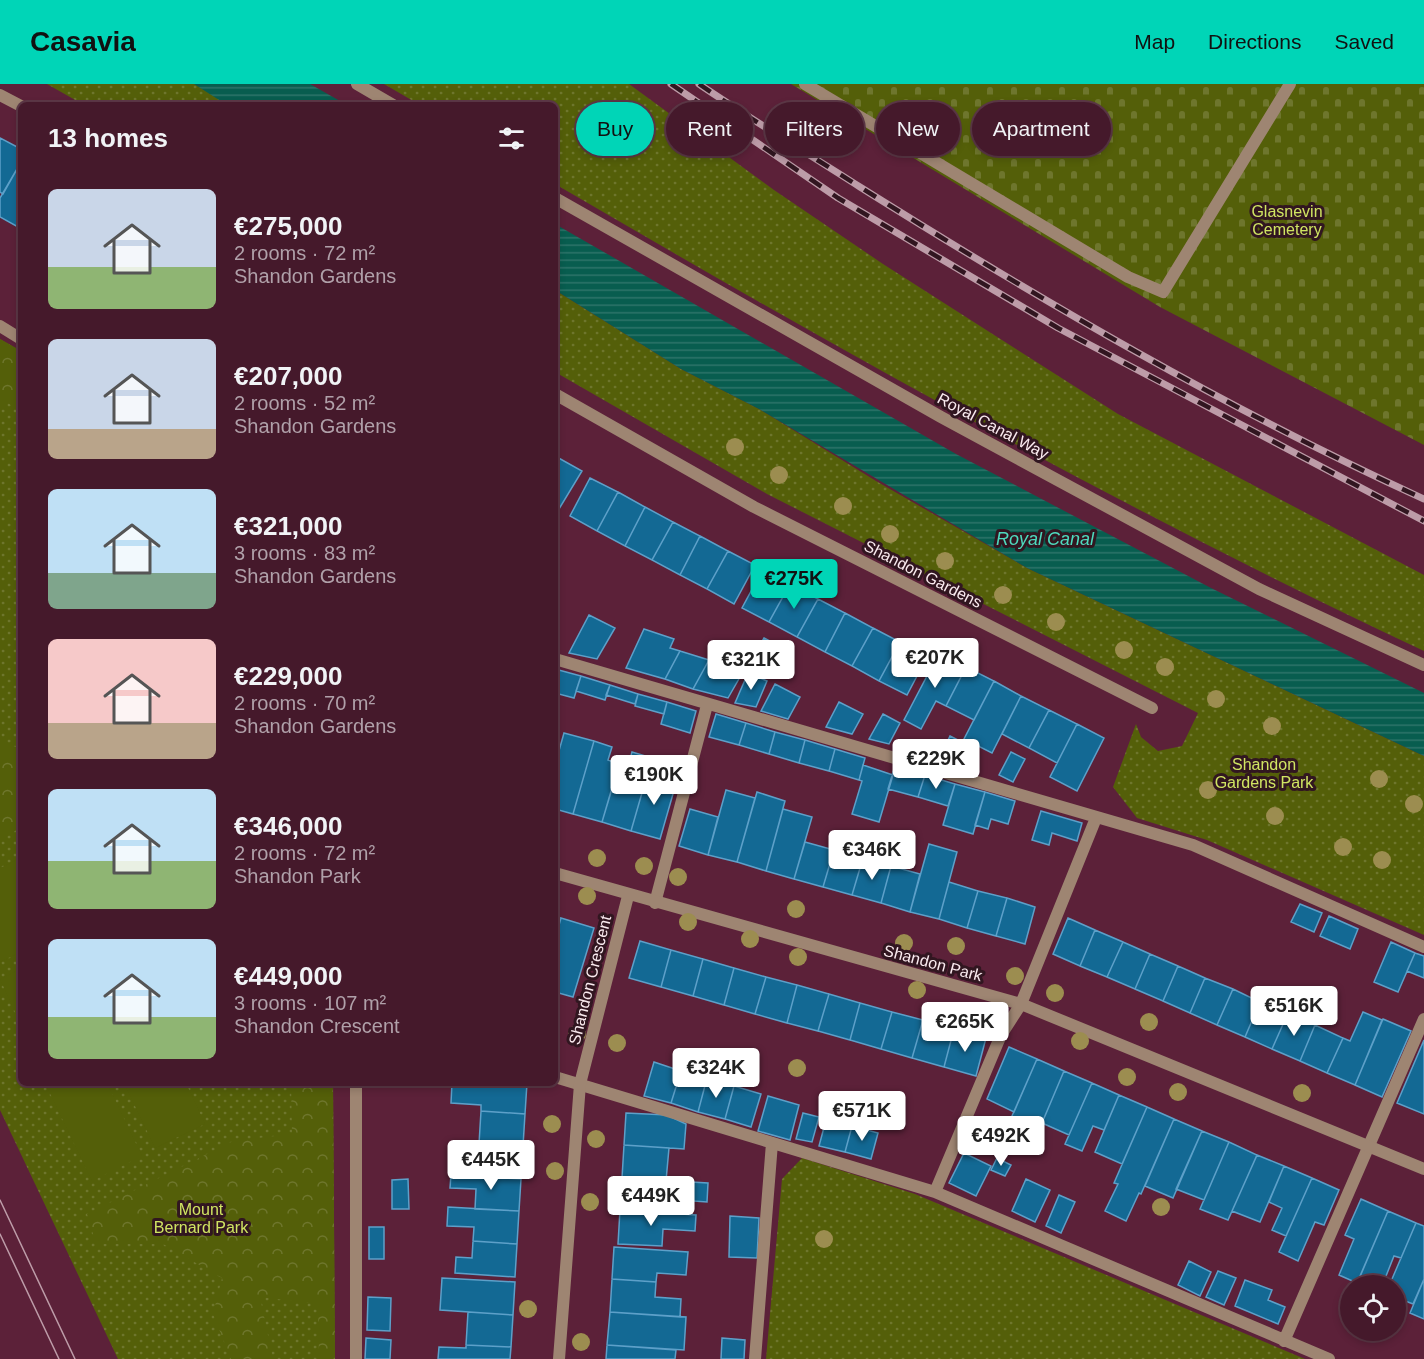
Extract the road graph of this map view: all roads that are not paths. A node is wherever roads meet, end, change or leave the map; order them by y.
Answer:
1 (357, 84) edge
2 (805, 84) edge
3 (1290, 84) edge
4 (0, 95) edge
5 (388, 102) edge
6 (18, 104) edge
7 (558, 200) edge
8 (0, 327) edge
9 (18, 337) edge
10 (558, 396) edge
11 (558, 660) edge
12 (1424, 665) edge
13 (707, 705) junction
14 (1152, 708) dead end
15 (1096, 818) junction
16 (558, 874) edge
17 (628, 896) junction
18 (655, 903) junction
19 (1424, 947) edge
20 (1022, 1004) junction
21 (1424, 1019) edge
22 (558, 1078) edge
23 (580, 1084) junction
24 (356, 1086) edge
25 (772, 1143) junction
26 (1370, 1146) junction
27 (1424, 1169) edge
28 (935, 1192) junction
29 (1284, 1341) junction
30 (356, 1359) edge
31 (559, 1359) edge
32 (755, 1359) edge
33 (1329, 1359) edge

1 - 5 street
2 - 3 street
4 - 6 street
7 - 12 street, Royal Canal Way
8 - 9 street
10 - 14 street, Shandon Gardens
11 - 13 street
13 - 15 street
13 - 18 street
15 - 19 street
15 - 20 street
16 - 17 street, Shandon Park
17 - 18 street, Shandon Park
17 - 23 street, Shandon Crescent
18 - 20 street, Shandon Park
20 - 26 street, Shandon Park
20 - 28 street
21 - 26 street
22 - 23 street
23 - 25 street
23 - 31 street, Shandon Crescent
24 - 30 street
25 - 28 street
25 - 32 street
26 - 27 street, Shandon Park
26 - 29 street
28 - 29 street
29 - 33 street

